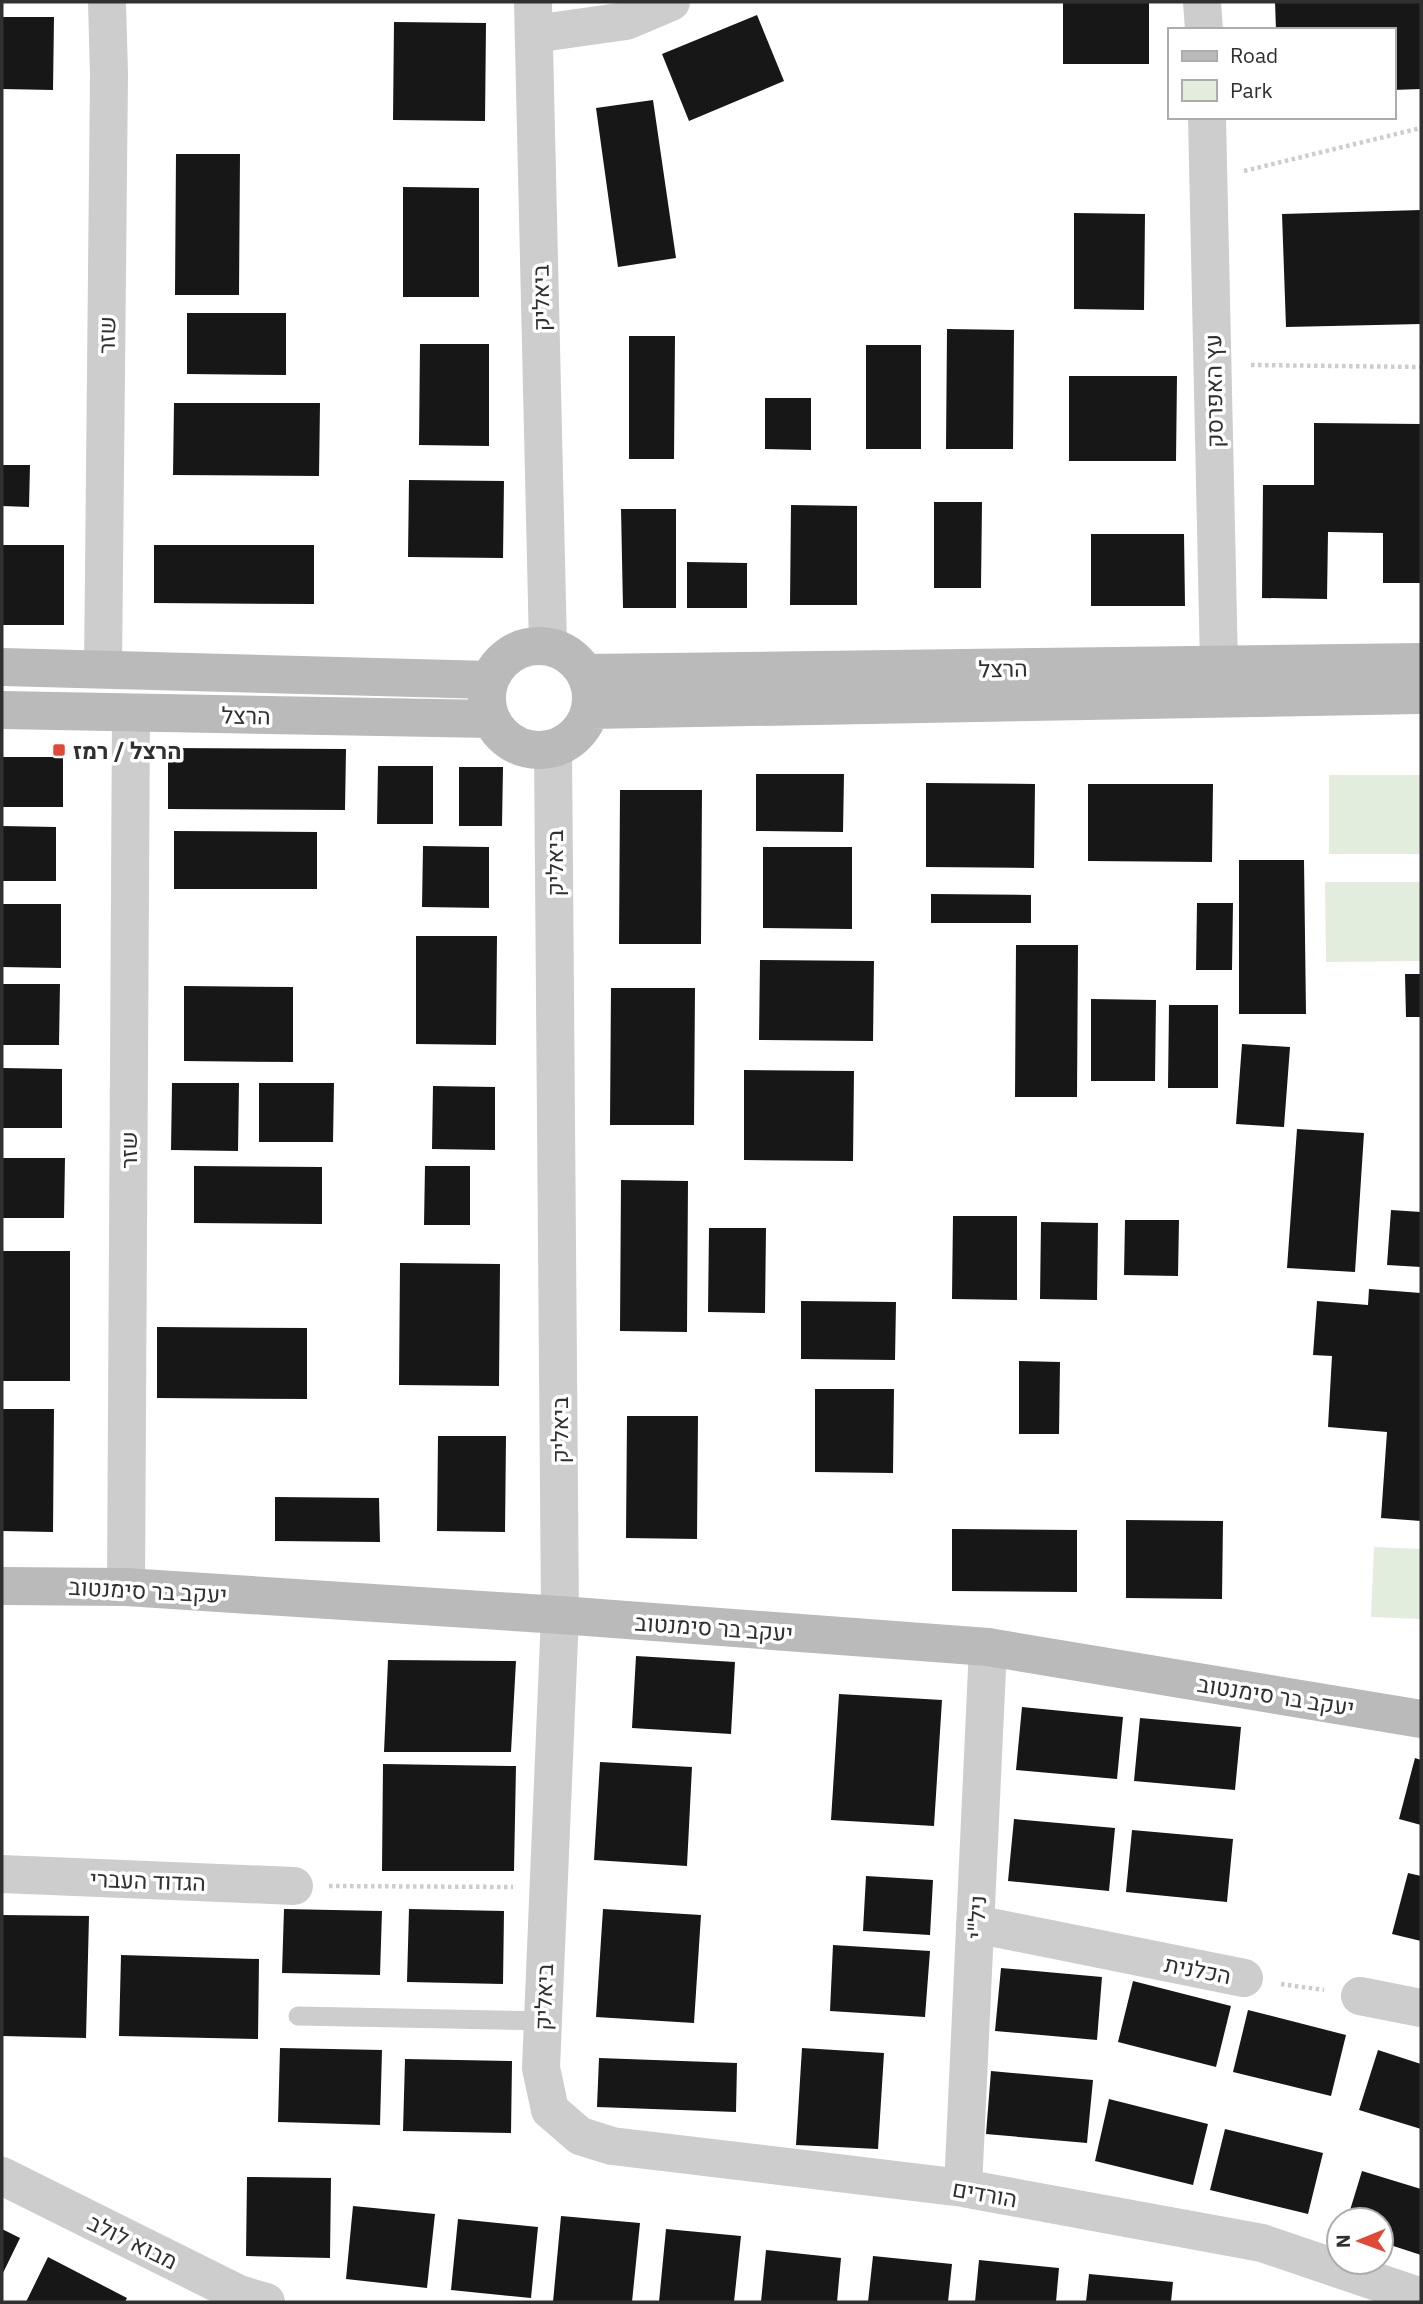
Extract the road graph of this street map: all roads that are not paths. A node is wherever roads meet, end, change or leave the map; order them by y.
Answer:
1 (107, 2) edge
2 (671, 2) edge
3 (1202, 2) edge
4 (534, 18) edge
5 (1203, 28) edge
6 (1207, 119) edge
7 (548, 646) junction
8 (1421, 662) edge
9 (1219, 665) junction
10 (2, 667) edge
11 (103, 669) junction
12 (489, 680) junction
13 (587, 692) junction
14 (1421, 695) edge
15 (2, 710) edge
16 (131, 714) junction
17 (491, 719) junction
18 (553, 749) junction
19 (2, 1586) edge
20 (126, 1587) junction
21 (560, 1615) junction
22 (988, 1647) junction
23 (1421, 1719) edge
24 (2, 1874) edge
25 (294, 1885) road end
26 (975, 1924) junction
27 (1244, 1978) road end
28 (1360, 1996) road end
29 (1421, 2008) edge
30 (298, 2016) dead end
31 (542, 2021) junction
32 (550, 2110) joint
33 (2, 2176) edge
34 (963, 2188) junction
35 (1421, 2297) edge
36 (266, 2302) edge

1 - 11 street, שזר
2 - 4 street, ביאליק
3 - 5 street
4 - 7 street, ביאליק
6 - 9 street, עץ האפרסק
7 - 12 street
7 - 13 street
8 - 9 street, הרצל
9 - 13 street, הרצל
10 - 11 street, הרצל
11 - 12 street, הרצל
12 - 17 street
13 - 14 street, הרצל
13 - 18 street
15 - 16 street, הרצל
16 - 17 street, הרצל
16 - 20 street, שזר
17 - 18 street
18 - 21 street, ביאליק
19 - 20 street, יעקב בר סימנטוב
20 - 21 street, יעקב בר סימנטוב
21 - 22 street, יעקב בר סימנטוב
21 - 31 street, ביאליק
22 - 23 street, יעקב בר סימנטוב
22 - 26 street, ניל"י
24 - 25 street, הגדוד העברי
26 - 27 street, הכלנית
26 - 34 street, ניל"י
28 - 29 street
30 - 31 lane
31 - 32 street, ביאליק
32 - 34 street, הורדים
33 - 36 street, מבוא לולב
34 - 35 street, הורדים

